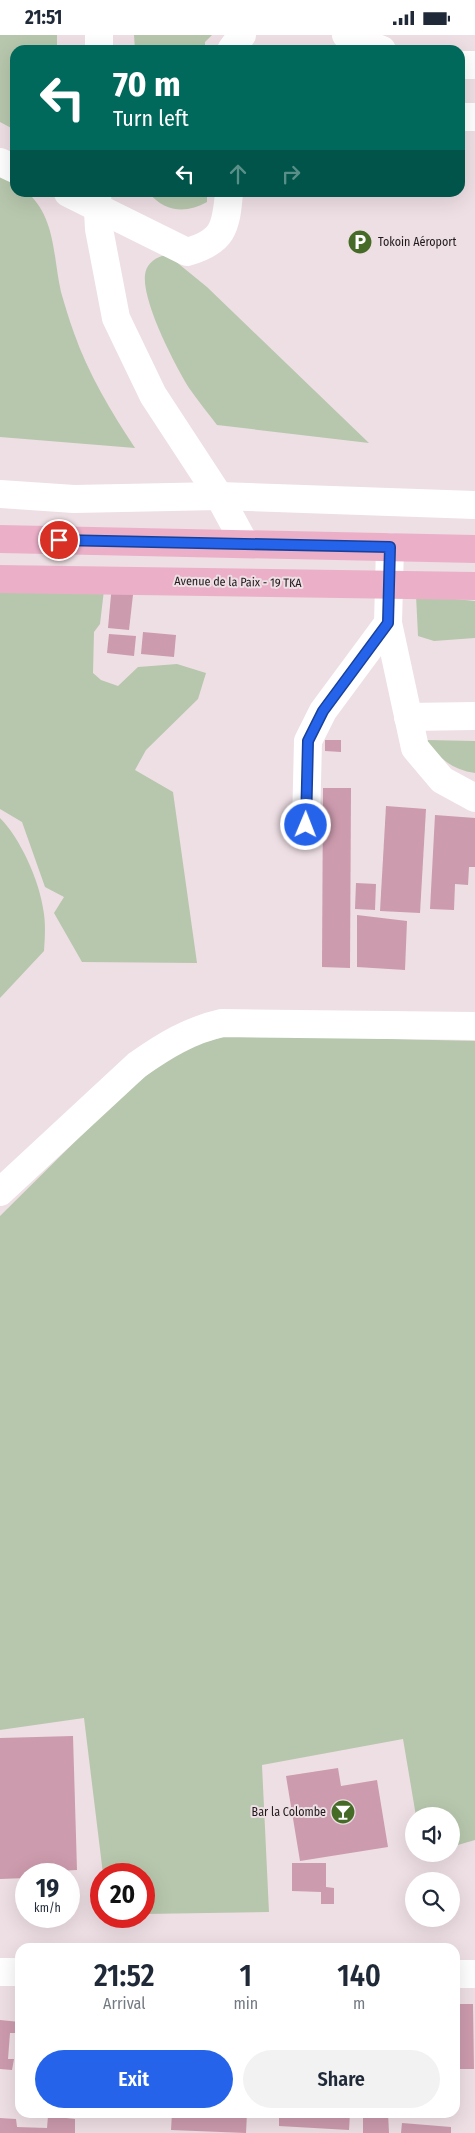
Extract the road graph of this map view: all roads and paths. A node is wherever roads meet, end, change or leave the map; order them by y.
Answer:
1 (346, 35) edge
2 (370, 45) edge
3 (229, 197) edge
4 (97, 199) edge
5 (0, 494) edge
6 (219, 496) junction
7 (475, 505) edge
8 (0, 539) edge
9 (245, 544) junction
10 (390, 547) junction
11 (475, 549) edge
12 (0, 579) edge
13 (388, 584) junction
14 (475, 586) edge
15 (388, 623) junction
16 (475, 715) edge
17 (408, 717) junction
18 (475, 798) edge
19 (306, 825) dead end
20 (475, 1026) edge
21 (0, 1193) edge
22 (0, 1972) edge
23 (15, 1972) edge
24 (460, 1974) edge
25 (475, 1974) edge

1 - 2 street
3 - 4 street
4 - 6 street
5 - 6 street
6 - 7 street
6 - 9 street
8 - 9 main road
9 - 10 main road
10 - 11 main road
10 - 13 street
12 - 13 main road, Avenue de la Paix - 19 TKA
13 - 14 main road, Avenue de la Paix - 19 TKA
13 - 15 street
15 - 17 street
15 - 19 street
16 - 17 street
17 - 18 street
20 - 21 street
22 - 23 street
24 - 25 street

